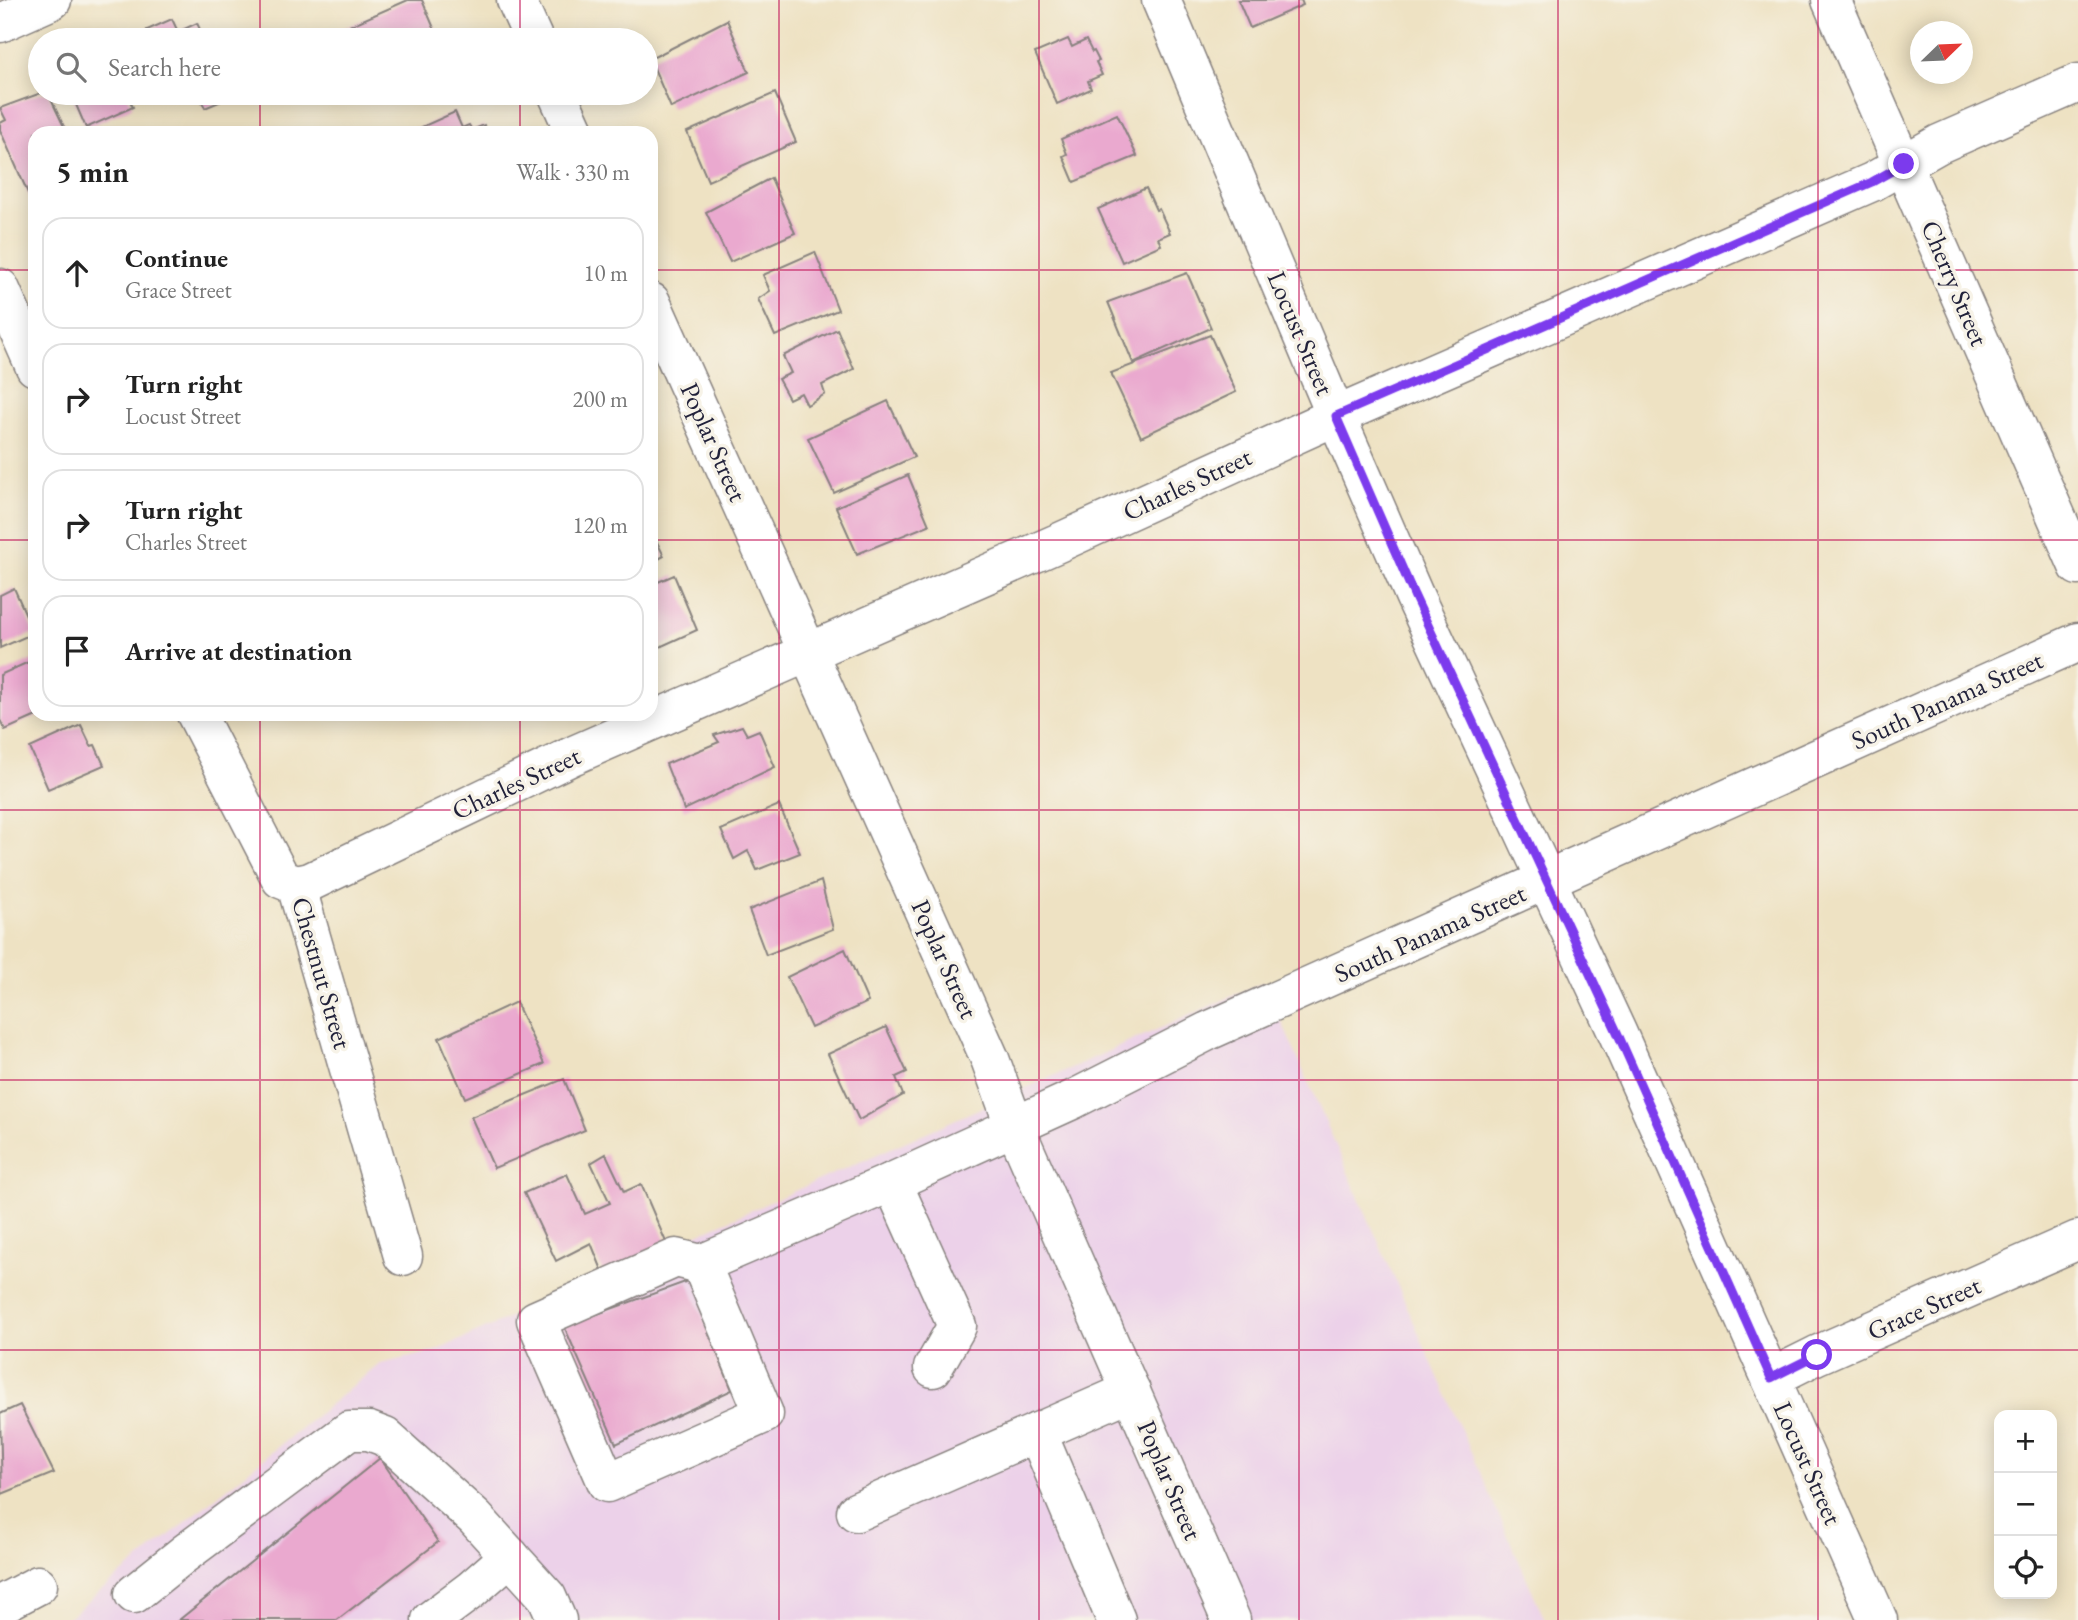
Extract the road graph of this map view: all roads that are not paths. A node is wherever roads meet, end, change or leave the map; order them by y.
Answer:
1 (52, 0) edge
2 (516, 0) edge
3 (1161, 0) edge
4 (1831, 0) edge
5 (0, 23) edge
6 (529, 28) edge
7 (2078, 83) edge
8 (562, 105) edge
9 (572, 126) edge
10 (1904, 164) junction
11 (0, 288) edge
12 (658, 318) edge
13 (28, 351) edge
14 (1336, 416) junction
15 (2078, 566) edge
16 (2078, 642) edge
17 (807, 651) junction
18 (658, 718) edge
19 (201, 721) edge
20 (650, 721) edge
21 (1545, 881) junction
22 (296, 885) junction
23 (1014, 1125) junction
24 (892, 1182) junction
25 (2078, 1240) edge
26 (403, 1256) dead end
27 (701, 1264) junction
28 (933, 1368) dead end
29 (1771, 1378) junction
30 (1131, 1391) junction
31 (1037, 1432) junction
32 (856, 1512) dead end
33 (510, 1556) junction
34 (38, 1585) dead end
35 (134, 1594) dead end
36 (0, 1605) edge
37 (431, 1620) edge
38 (557, 1620) edge
39 (1116, 1620) edge
40 (1231, 1620) edge
41 (1878, 1620) edge

1 - 5 street
2 - 6 street
3 - 14 street, Locust Street
4 - 10 street, Cherry Street
7 - 10 street, Charles Street
8 - 9 street
10 - 14 street, Charles Street
10 - 15 street, Cherry Street
11 - 13 street
12 - 17 street, Poplar Street
14 - 17 street, Charles Street
14 - 21 street, Locust Street
16 - 21 street, South Panama Street
17 - 18 street, Charles Street
17 - 23 street, Poplar Street
19 - 22 street, Chestnut Street
20 - 22 street, Charles Street
21 - 23 street, South Panama Street
21 - 29 street, Locust Street
22 - 26 street, Chestnut Street
23 - 24 street, South Panama Street
23 - 30 street, Poplar Street
24 - 27 street, South Panama Street
24 - 28 street
25 - 29 street, Grace Street
27 - 27 street
29 - 41 street, Locust Street
30 - 31 street
30 - 40 street, Poplar Street
31 - 32 street
31 - 39 street
33 - 35 street
33 - 37 street
33 - 38 street
34 - 36 street

